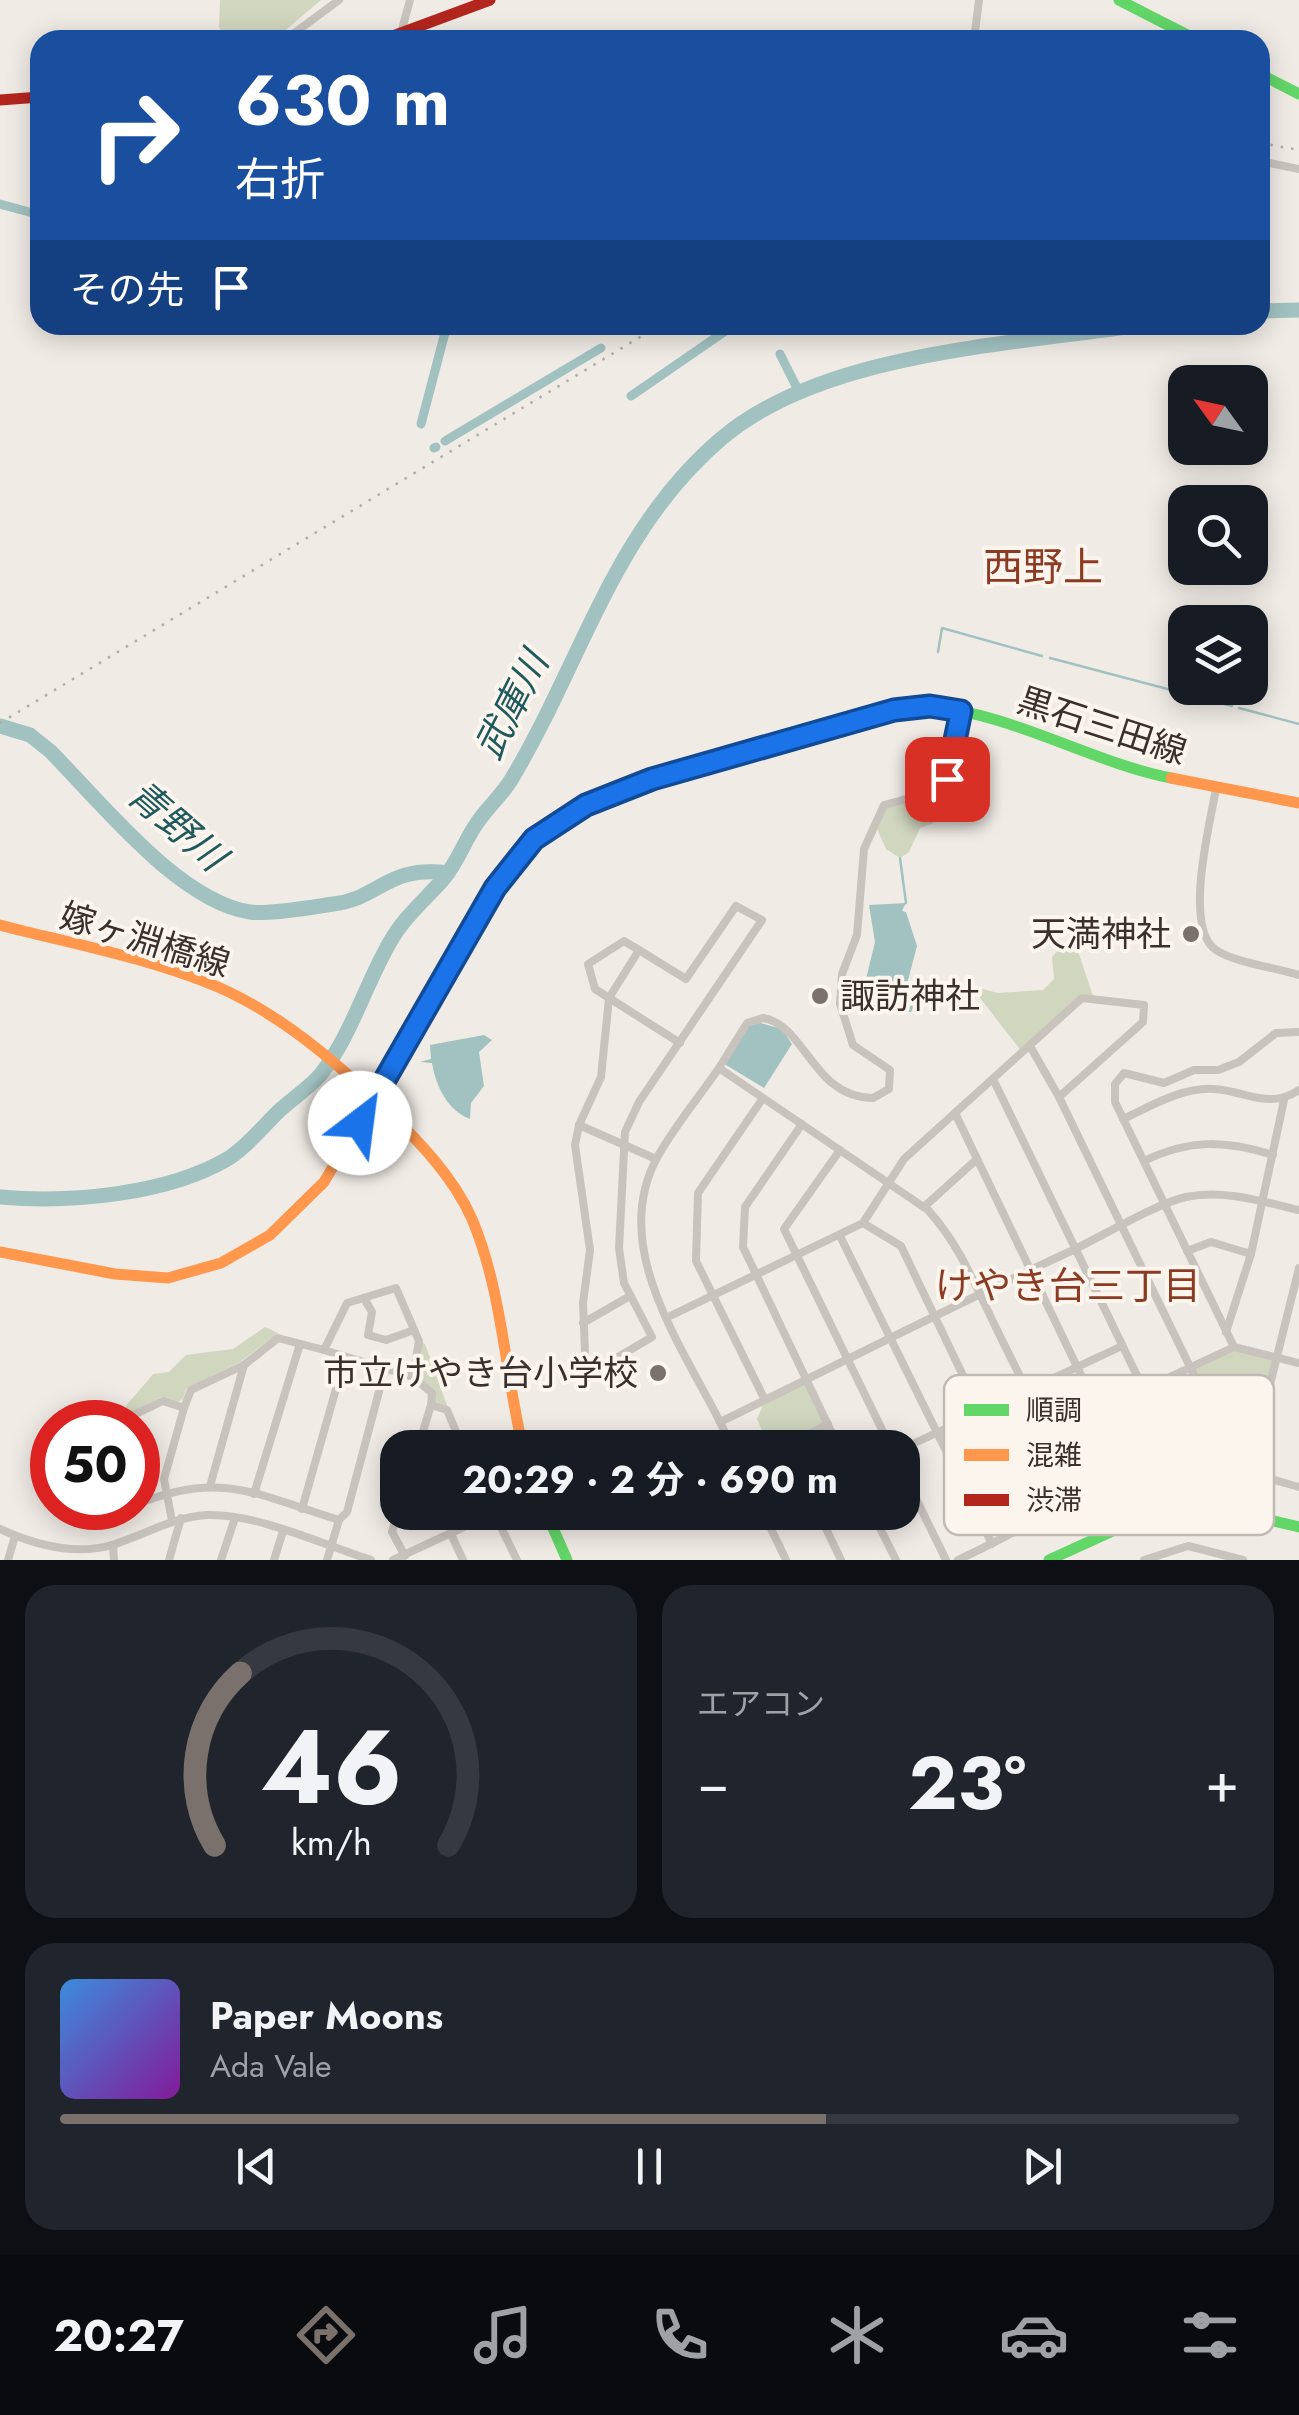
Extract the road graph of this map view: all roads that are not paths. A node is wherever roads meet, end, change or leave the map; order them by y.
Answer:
1 (339, 0) edge
2 (410, 0) edge
3 (490, 0) edge
4 (980, 0) edge
5 (1119, 0) edge
6 (298, 30) edge
7 (402, 30) edge
8 (409, 30) edge
9 (976, 30) edge
10 (1178, 30) edge
11 (1270, 79) edge
12 (1299, 94) edge
13 (30, 98) edge
14 (0, 100) edge
15 (1270, 163) edge
16 (1299, 169) edge
17 (961, 711) junction
18 (1216, 789) junction
19 (1299, 803) edge
20 (0, 925) edge
21 (639, 950) junction
22 (1299, 975) edge
23 (608, 998) junction
24 (1299, 1032) edge
25 (680, 1043) junction
26 (1030, 1046) junction
27 (720, 1068) junction
28 (993, 1079) junction
29 (1299, 1090) edge
30 (369, 1094) junction
31 (1058, 1097) junction
32 (763, 1098) junction
33 (1284, 1100) junction
34 (955, 1113) junction
35 (1123, 1119) junction
36 (802, 1124) junction
37 (579, 1125) junction
38 (623, 1144) junction
39 (840, 1150) junction
40 (1274, 1155) junction
41 (656, 1159) junction
42 (977, 1159) junction
43 (1144, 1161) junction
44 (888, 1182) junction
45 (1263, 1202) junction
46 (1166, 1206) junction
47 (924, 1207) junction
48 (1299, 1210) edge
49 (863, 1223) junction
50 (1122, 1227) junction
51 (840, 1236) junction
52 (1075, 1249) junction
53 (0, 1252) edge
54 (1188, 1252) junction
55 (1251, 1254) junction
56 (797, 1256) junction
57 (1299, 1268) edge
58 (1030, 1270) junction
59 (756, 1275) junction
60 (980, 1294) junction
61 (630, 1296) junction
62 (713, 1296) junction
63 (364, 1298) junction
64 (668, 1317) junction
65 (934, 1317) junction
66 (583, 1323) junction
67 (414, 1330) junction
68 (1226, 1332) junction
69 (892, 1338) junction
70 (300, 1344) junction
71 (1122, 1346) junction
72 (1234, 1348) junction
73 (324, 1350) junction
74 (345, 1357) junction
75 (1276, 1358) junction
76 (848, 1359) junction
77 (1299, 1363) edge
78 (244, 1365) junction
79 (1077, 1367) junction
80 (1190, 1368) junction
81 (385, 1369) junction
82 (962, 1375) edge
83 (1020, 1375) edge
84 (1060, 1375) edge
85 (1081, 1375) edge
86 (1137, 1375) edge
87 (1175, 1375) edge
88 (1194, 1375) edge
89 (1272, 1375) edge
90 (413, 1378) junction
91 (806, 1380) junction
92 (765, 1400) junction
93 (160, 1402) edge
94 (430, 1405) junction
95 (184, 1408) junction
96 (720, 1422) junction
97 (828, 1424) junction
98 (944, 1429) edge
99 (423, 1430) edge
100 (455, 1430) edge
101 (519, 1430) edge
102 (724, 1430) edge
103 (817, 1430) edge
104 (831, 1430) edge
105 (883, 1430) edge
106 (938, 1432) junction
107 (920, 1440) edge
108 (944, 1444) edge
109 (210, 1486) junction
110 (165, 1493) junction
111 (254, 1494) junction
112 (160, 1495) edge
113 (920, 1507) edge
114 (302, 1508) junction
115 (235, 1518) junction
116 (177, 1520) junction
117 (339, 1520) junction
118 (1274, 1522) edge
119 (1299, 1527) edge
120 (0, 1529) edge
121 (393, 1530) edge
122 (554, 1530) edge
123 (772, 1530) edge
124 (827, 1530) edge
125 (881, 1530) edge
126 (283, 1531) junction
127 (451, 1534) junction
128 (988, 1535) edge
129 (1011, 1535) edge
130 (1099, 1535) edge
131 (16, 1536) junction
132 (112, 1544) junction
133 (992, 1544) junction
134 (331, 1548) junction
135 (64, 1550) junction
136 (1218, 1557) edge
137 (406, 1558) edge
138 (8, 1560) edge
139 (61, 1560) edge
140 (114, 1560) edge
141 (168, 1560) edge
142 (221, 1560) edge
143 (274, 1560) edge
144 (327, 1560) edge
145 (371, 1560) edge
146 (393, 1560) edge
147 (463, 1560) edge
148 (517, 1560) edge
149 (566, 1560) edge
150 (786, 1560) edge
151 (841, 1560) edge
152 (896, 1560) edge
153 (946, 1560) edge
154 (958, 1560) edge
155 (1049, 1560) edge
156 (1144, 1560) edge
157 (1243, 1560) edge

1 - 6 street
2 - 7 street
3 - 8 main road
4 - 9 street
5 - 10 main road
11 - 12 main road
13 - 14 main road
15 - 16 street
17 - 18 main road, 黒石三田線
17 - 27 street
17 - 30 main road, 黒石三田線
18 - 19 main road, 黒石三田線
18 - 22 street
20 - 30 main road, 嫁ヶ淵橋線
21 - 23 street
21 - 23 street
21 - 25 street
23 - 25 street
23 - 37 street
24 - 35 street
25 - 38 street
26 - 28 street
26 - 31 street
26 - 31 street
27 - 32 street
27 - 41 street
28 - 34 street
28 - 52 street
29 - 33 street
30 - 53 main road, 黒石三田線
30 - 101 main road, 嫁ヶ淵橋線
31 - 50 street
32 - 36 street
32 - 62 street
33 - 35 street
33 - 40 street
34 - 42 street
34 - 44 street
35 - 43 street
36 - 39 street
36 - 59 street
37 - 38 street
37 - 66 street
38 - 41 street
38 - 61 street
39 - 44 street
39 - 56 street
40 - 43 street
40 - 45 street
41 - 64 street
42 - 47 street
42 - 58 street
43 - 46 street
44 - 47 street
44 - 49 street
45 - 46 street
45 - 48 street
45 - 55 street
46 - 50 street
46 - 54 street
47 - 60 street
49 - 51 street
49 - 65 street
50 - 52 street
50 - 80 street
51 - 56 street
51 - 69 street
52 - 58 street
52 - 71 street
54 - 55 street
54 - 68 street
55 - 68 street
56 - 59 street
56 - 76 street
57 - 75 street
58 - 60 street
58 - 79 street
59 - 62 street
59 - 91 street
60 - 65 street
60 - 83 street
61 - 66 street
61 - 66 street
62 - 64 street
62 - 92 street
63 - 67 street
63 - 67 street
63 - 73 street
64 - 96 street
65 - 69 street
65 - 82 street
67 - 90 street
68 - 72 street
69 - 76 street
69 - 106 street
70 - 73 street
70 - 78 street
70 - 111 street
71 - 79 street
71 - 86 street
72 - 75 street
72 - 80 street
73 - 74 street
74 - 81 street
74 - 114 street
75 - 77 street
75 - 89 street
76 - 91 street
76 - 105 street
78 - 95 street
78 - 109 street
79 - 84 street
79 - 85 street
80 - 87 street
80 - 88 street
81 - 90 street
81 - 117 street
90 - 94 street
91 - 92 street
91 - 97 street
92 - 96 street
93 - 95 street
94 - 99 street
94 - 100 street
95 - 110 street
96 - 102 street
97 - 103 street
97 - 104 street
98 - 106 street
106 - 107 street
106 - 108 street
109 - 110 street
109 - 111 street
110 - 112 street
110 - 116 street
111 - 114 street
113 - 153 street
114 - 117 street
115 - 116 street
115 - 126 street
115 - 142 street
116 - 132 street
116 - 141 street
117 - 134 street
118 - 119 main road
120 - 131 street
121 - 137 street
122 - 149 main road
123 - 150 street
124 - 151 street
125 - 152 street
126 - 134 street
126 - 143 street
127 - 137 street
127 - 147 street
127 - 148 street
128 - 133 street
129 - 133 street
130 - 155 main road
131 - 135 street
131 - 138 street
132 - 135 street
132 - 140 street
133 - 154 street
134 - 144 street
134 - 145 street
135 - 139 street
136 - 156 street
136 - 157 street
137 - 146 street

